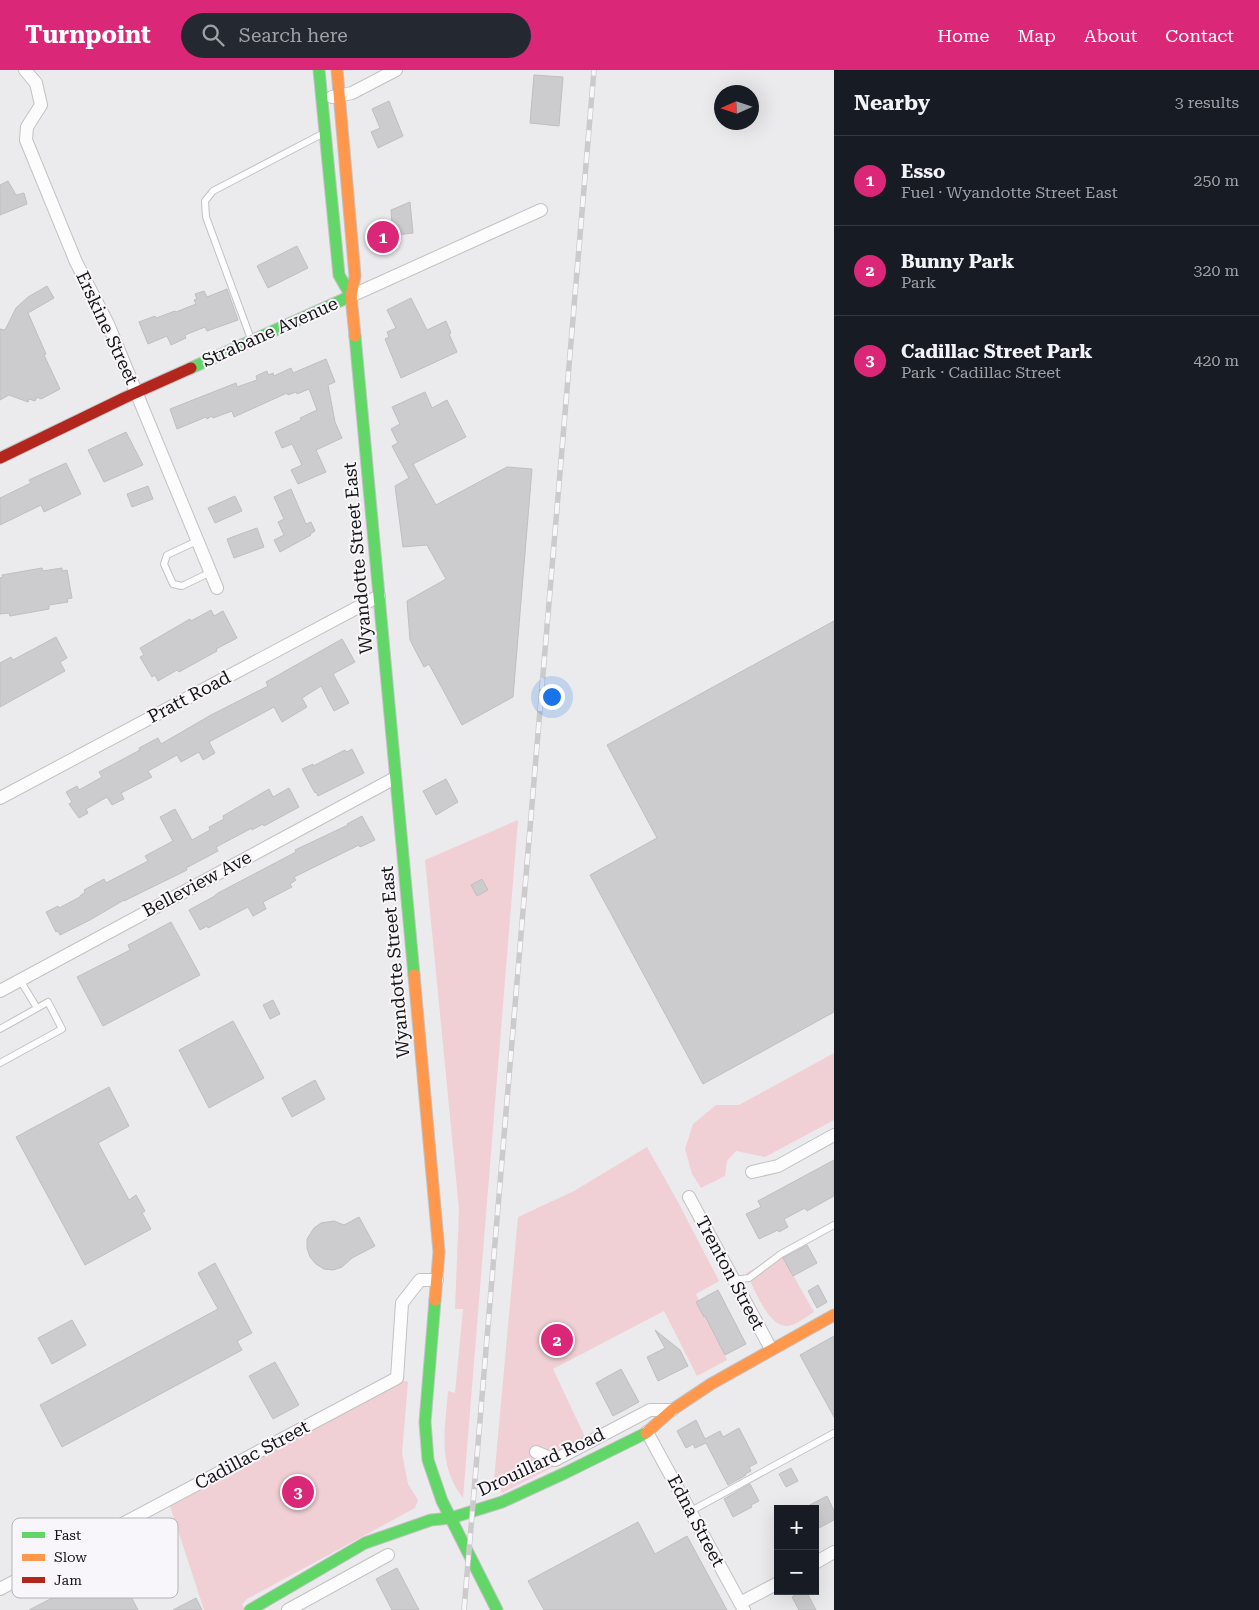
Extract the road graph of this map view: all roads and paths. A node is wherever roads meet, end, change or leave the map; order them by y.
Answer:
1 (25, 70) edge
2 (319, 70) edge
3 (337, 70) edge
4 (396, 70) edge
5 (339, 96) junction
6 (322, 98) junction
7 (342, 124) junction
8 (325, 132) junction
9 (541, 210) dead end
10 (351, 296) junction
11 (252, 340) junction
12 (137, 393) junction
13 (0, 458) edge
14 (198, 541) junction
15 (211, 572) junction
16 (217, 588) dead end
17 (379, 596) junction
18 (395, 778) junction
19 (0, 798) edge
20 (20, 980) junction
21 (0, 991) edge
22 (37, 1008) junction
23 (0, 1029) edge
24 (0, 1063) edge
25 (834, 1135) edge
26 (752, 1172) dead end
27 (689, 1197) dead end
28 (834, 1225) edge
29 (437, 1280) junction
30 (733, 1280) junction
31 (834, 1315) edge
32 (771, 1349) junction
33 (672, 1410) junction
34 (647, 1432) junction
35 (834, 1433) edge
36 (536, 1452) dead end
37 (691, 1511) junction
38 (132, 1518) edge
39 (451, 1518) junction
40 (834, 1552) edge
41 (388, 1555) dead end
42 (819, 1561) edge
43 (12, 1582) edge
44 (774, 1586) edge
45 (0, 1588) edge
46 (742, 1607) edge
47 (250, 1610) edge
48 (288, 1610) edge
49 (496, 1610) edge

1 - 12 street, Erskine Street
2 - 6 main road, Wyandotte Street East
3 - 5 main road, Wyandotte Street East
4 - 5 street
5 - 6 street
5 - 7 main road, Wyandotte Street East
6 - 8 main road, Wyandotte Street East
7 - 8 lane
7 - 10 main road, Wyandotte Street East
8 - 10 main road, Wyandotte Street East
8 - 11 lane
9 - 10 street, Strabane Avenue
10 - 11 main road, Strabane Avenue
10 - 17 main road, Wyandotte Street East
11 - 12 main road, Strabane Avenue
12 - 13 main road, Strabane Avenue
12 - 14 street, Erskine Street
14 - 15 street, Erskine Street
14 - 15 lane
15 - 16 street, Erskine Street
17 - 18 main road, Wyandotte Street East
17 - 19 street, Pratt Road
18 - 20 street, Belleview Ave
18 - 29 main road, Wyandotte Street East
20 - 21 street, Belleview Ave
20 - 22 lane
22 - 23 lane
22 - 24 lane
25 - 26 street
27 - 30 street, Trenton Street
28 - 30 lane
29 - 38 street, Cadillac Street
29 - 39 main road, Wyandotte Street East
30 - 32 street, Trenton Street
31 - 32 main road, Drouillard Road
32 - 33 main road, Drouillard Road
33 - 34 main road, Drouillard Road
33 - 36 street
34 - 37 street, Edna Street
34 - 39 main road, Drouillard Road
35 - 37 lane
37 - 46 street, Edna Street
39 - 47 main road, Drouillard Road
39 - 49 main road, Wyandotte Street East
40 - 42 street
41 - 48 street
43 - 45 street, Cadillac Street
44 - 46 street

